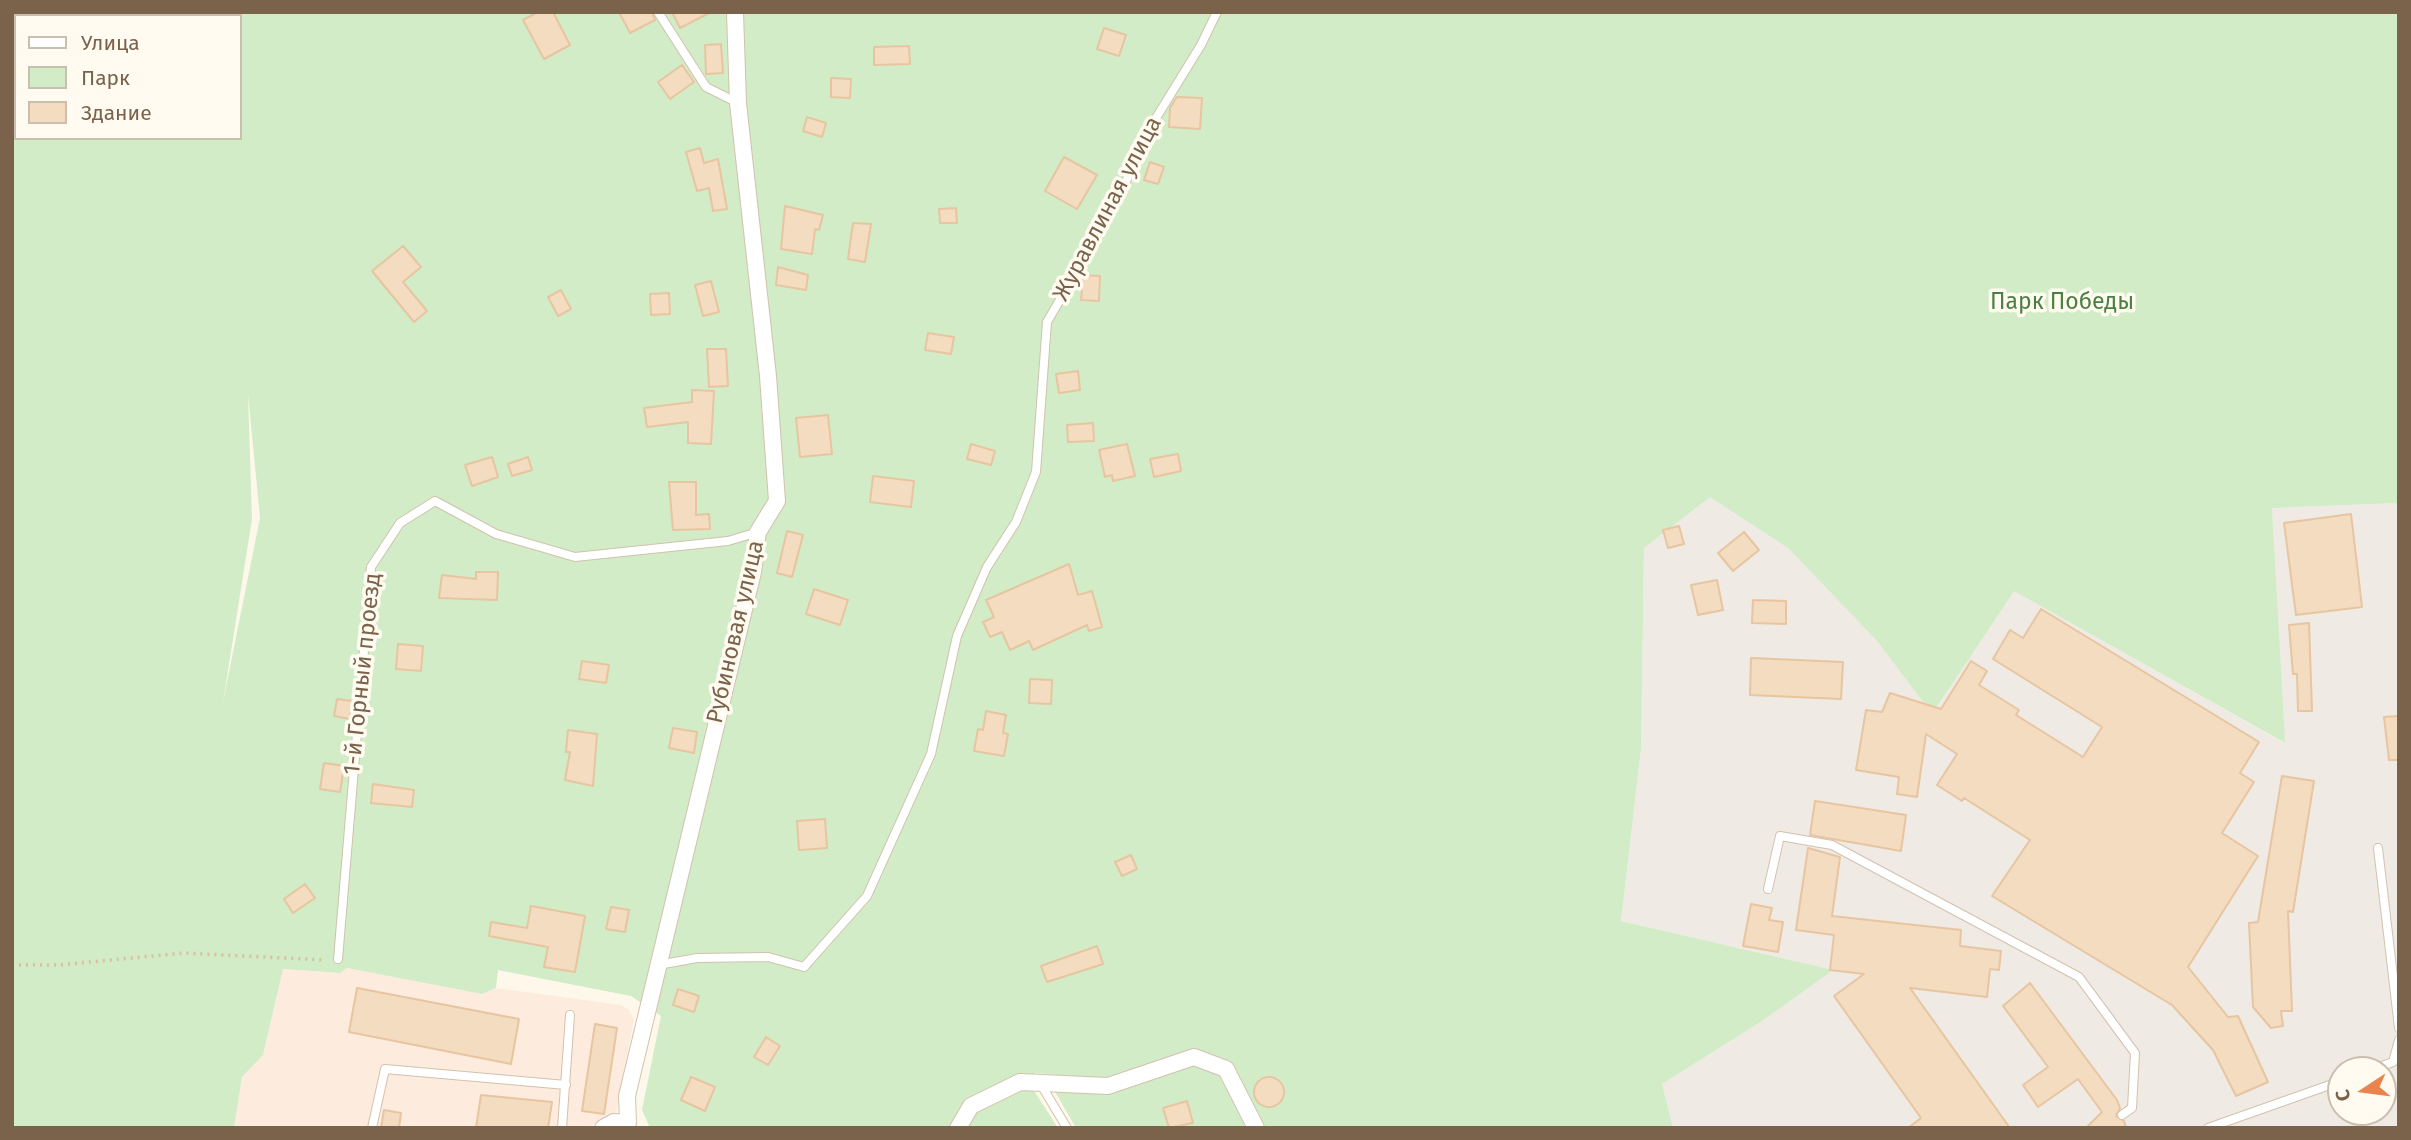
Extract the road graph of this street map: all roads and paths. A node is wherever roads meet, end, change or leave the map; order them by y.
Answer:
1 (658, 12) edge
2 (735, 12) edge
3 (1217, 12) edge
4 (738, 103) junction
5 (758, 532) junction
6 (2378, 848) dead end
7 (1768, 889) dead end
8 (338, 959) joint
9 (12, 965) edge
10 (658, 965) junction
11 (570, 1015) dead end
12 (2399, 1028) edge
13 (1039, 1080) junction
14 (566, 1085) junction
15 (2327, 1086) edge
16 (2122, 1115) dead end
17 (633, 1125) edge
18 (372, 1128) edge
19 (562, 1128) edge
20 (603, 1128) edge
21 (958, 1128) edge
22 (1067, 1128) edge
23 (1256, 1128) edge
24 (2208, 1128) edge

1 - 4 lane
2 - 4 street, Рубиновая улица
3 - 10 lane, Журавлиная улица
4 - 5 street, Рубиновая улица
5 - 8 lane, 1-й Горный проезд
5 - 10 street, Рубиновая улица
6 - 12 lane
7 - 16 lane
8 - 9 path
10 - 17 street, Рубиновая улица
11 - 14 lane
13 - 21 street
13 - 22 lane
13 - 23 street
14 - 18 lane
14 - 19 lane
15 - 24 lane
17 - 20 street

